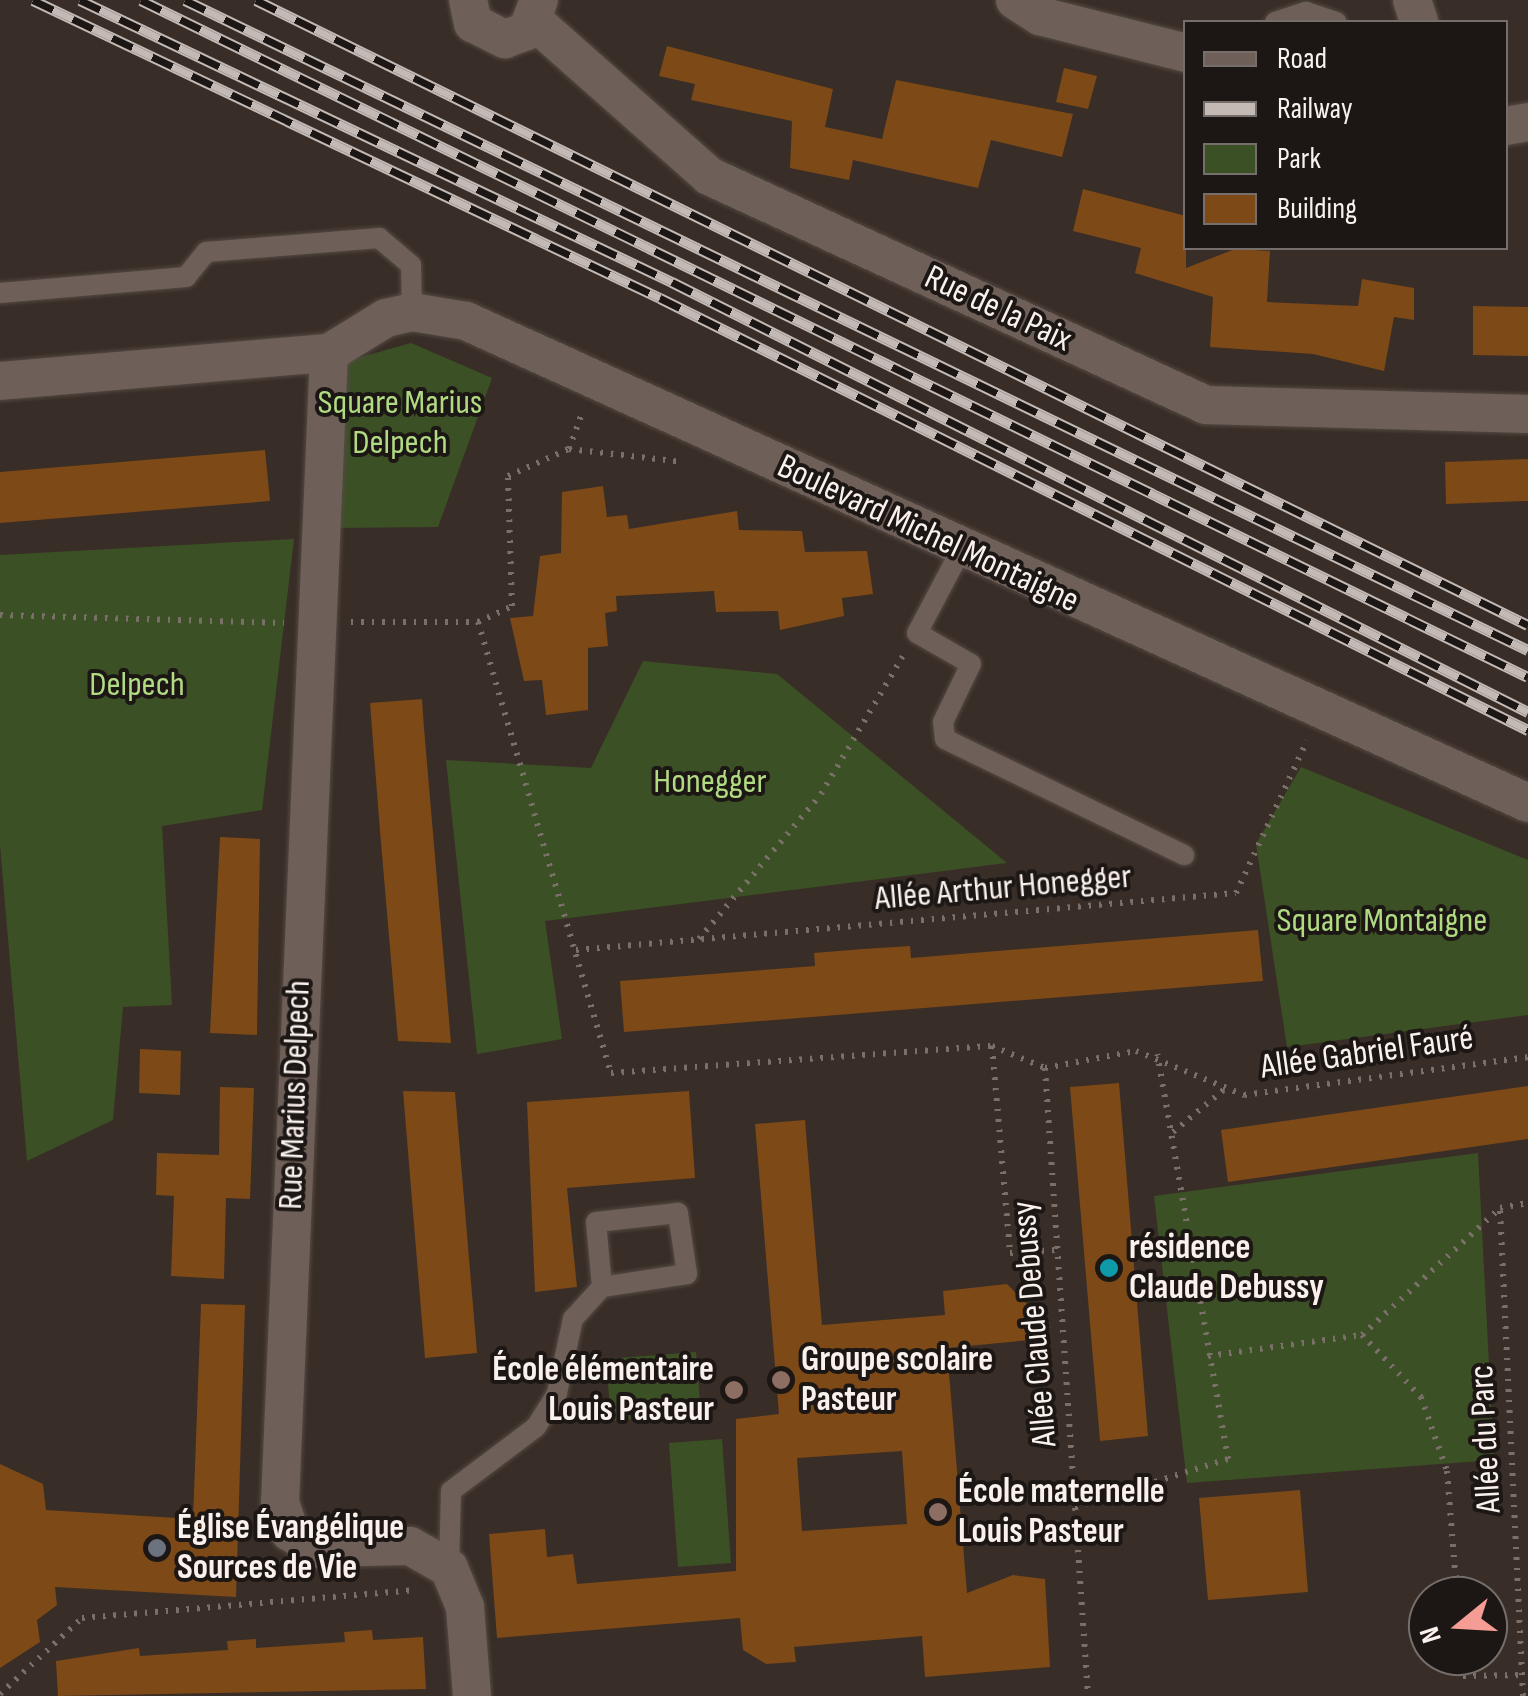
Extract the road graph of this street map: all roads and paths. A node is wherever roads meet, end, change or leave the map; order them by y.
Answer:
1 (468, 0) edge
2 (1015, 0) edge
3 (537, 11) edge
4 (1281, 20) edge
5 (1330, 20) edge
6 (1183, 52) edge
7 (0, 293) edge
8 (412, 312) junction
9 (329, 353) junction
10 (0, 380) edge
11 (1528, 414) edge
12 (713, 435) junction
13 (961, 550) junction
14 (0, 615) edge
15 (314, 622) junction
16 (478, 622) junction
17 (916, 633) junction
18 (1320, 712) junction
19 (1528, 803) edge
20 (1184, 855) dead end
21 (699, 939) junction
22 (576, 950) junction
23 (992, 1046) junction
24 (1157, 1054) junction
25 (1528, 1057) edge
26 (1044, 1068) junction
27 (1226, 1087) junction
28 (1172, 1133) junction
29 (1528, 1202) edge
30 (1500, 1208) junction
31 (1054, 1250) junction
32 (602, 1287) junction
33 (1362, 1335) junction
34 (1208, 1356) junction
35 (1075, 1507) junction
36 (454, 1576) junction
37 (1455, 1576) edge
38 (1508, 1674) edge
39 (1522, 1674) junction
40 (0, 1694) edge
41 (472, 1696) edge
42 (1088, 1696) edge
43 (1523, 1696) edge

1 - 3 street, Rue de la Paix
2 - 6 street
3 - 11 street, Rue de la Paix
4 - 5 lane
7 - 8 lane
8 - 9 street, Boulevard Michel Montaigne
8 - 12 street, Boulevard Michel Montaigne
9 - 10 street
9 - 15 street, Rue Marius Delpech
12 - 13 street, Boulevard Michel Montaigne
12 - 16 path
13 - 17 lane
13 - 18 street, Boulevard Michel Montaigne
14 - 15 path
15 - 16 path
15 - 36 street, Rue Marius Delpech
16 - 22 path
17 - 20 lane
17 - 21 path
18 - 19 street, Boulevard Michel Montaigne
18 - 21 path, Allée Arthur Honegger
21 - 22 path, Allée Arthur Honegger
22 - 23 path
23 - 26 path
23 - 31 path
24 - 26 path
24 - 27 path, Allée Gabriel Fauré
24 - 28 path
25 - 27 path, Allée Gabriel Fauré
26 - 31 path, Allée Claude Debussy
27 - 28 path
28 - 34 path
29 - 30 path
30 - 33 path
30 - 39 path, Allée du Parc
31 - 35 path, Allée Claude Debussy
32 - 32 lane
32 - 36 lane
33 - 34 path
33 - 37 path
34 - 35 path
35 - 42 path, Allée Claude Debussy
36 - 40 path
36 - 41 street
38 - 39 path
39 - 43 path, Allée du Parc

